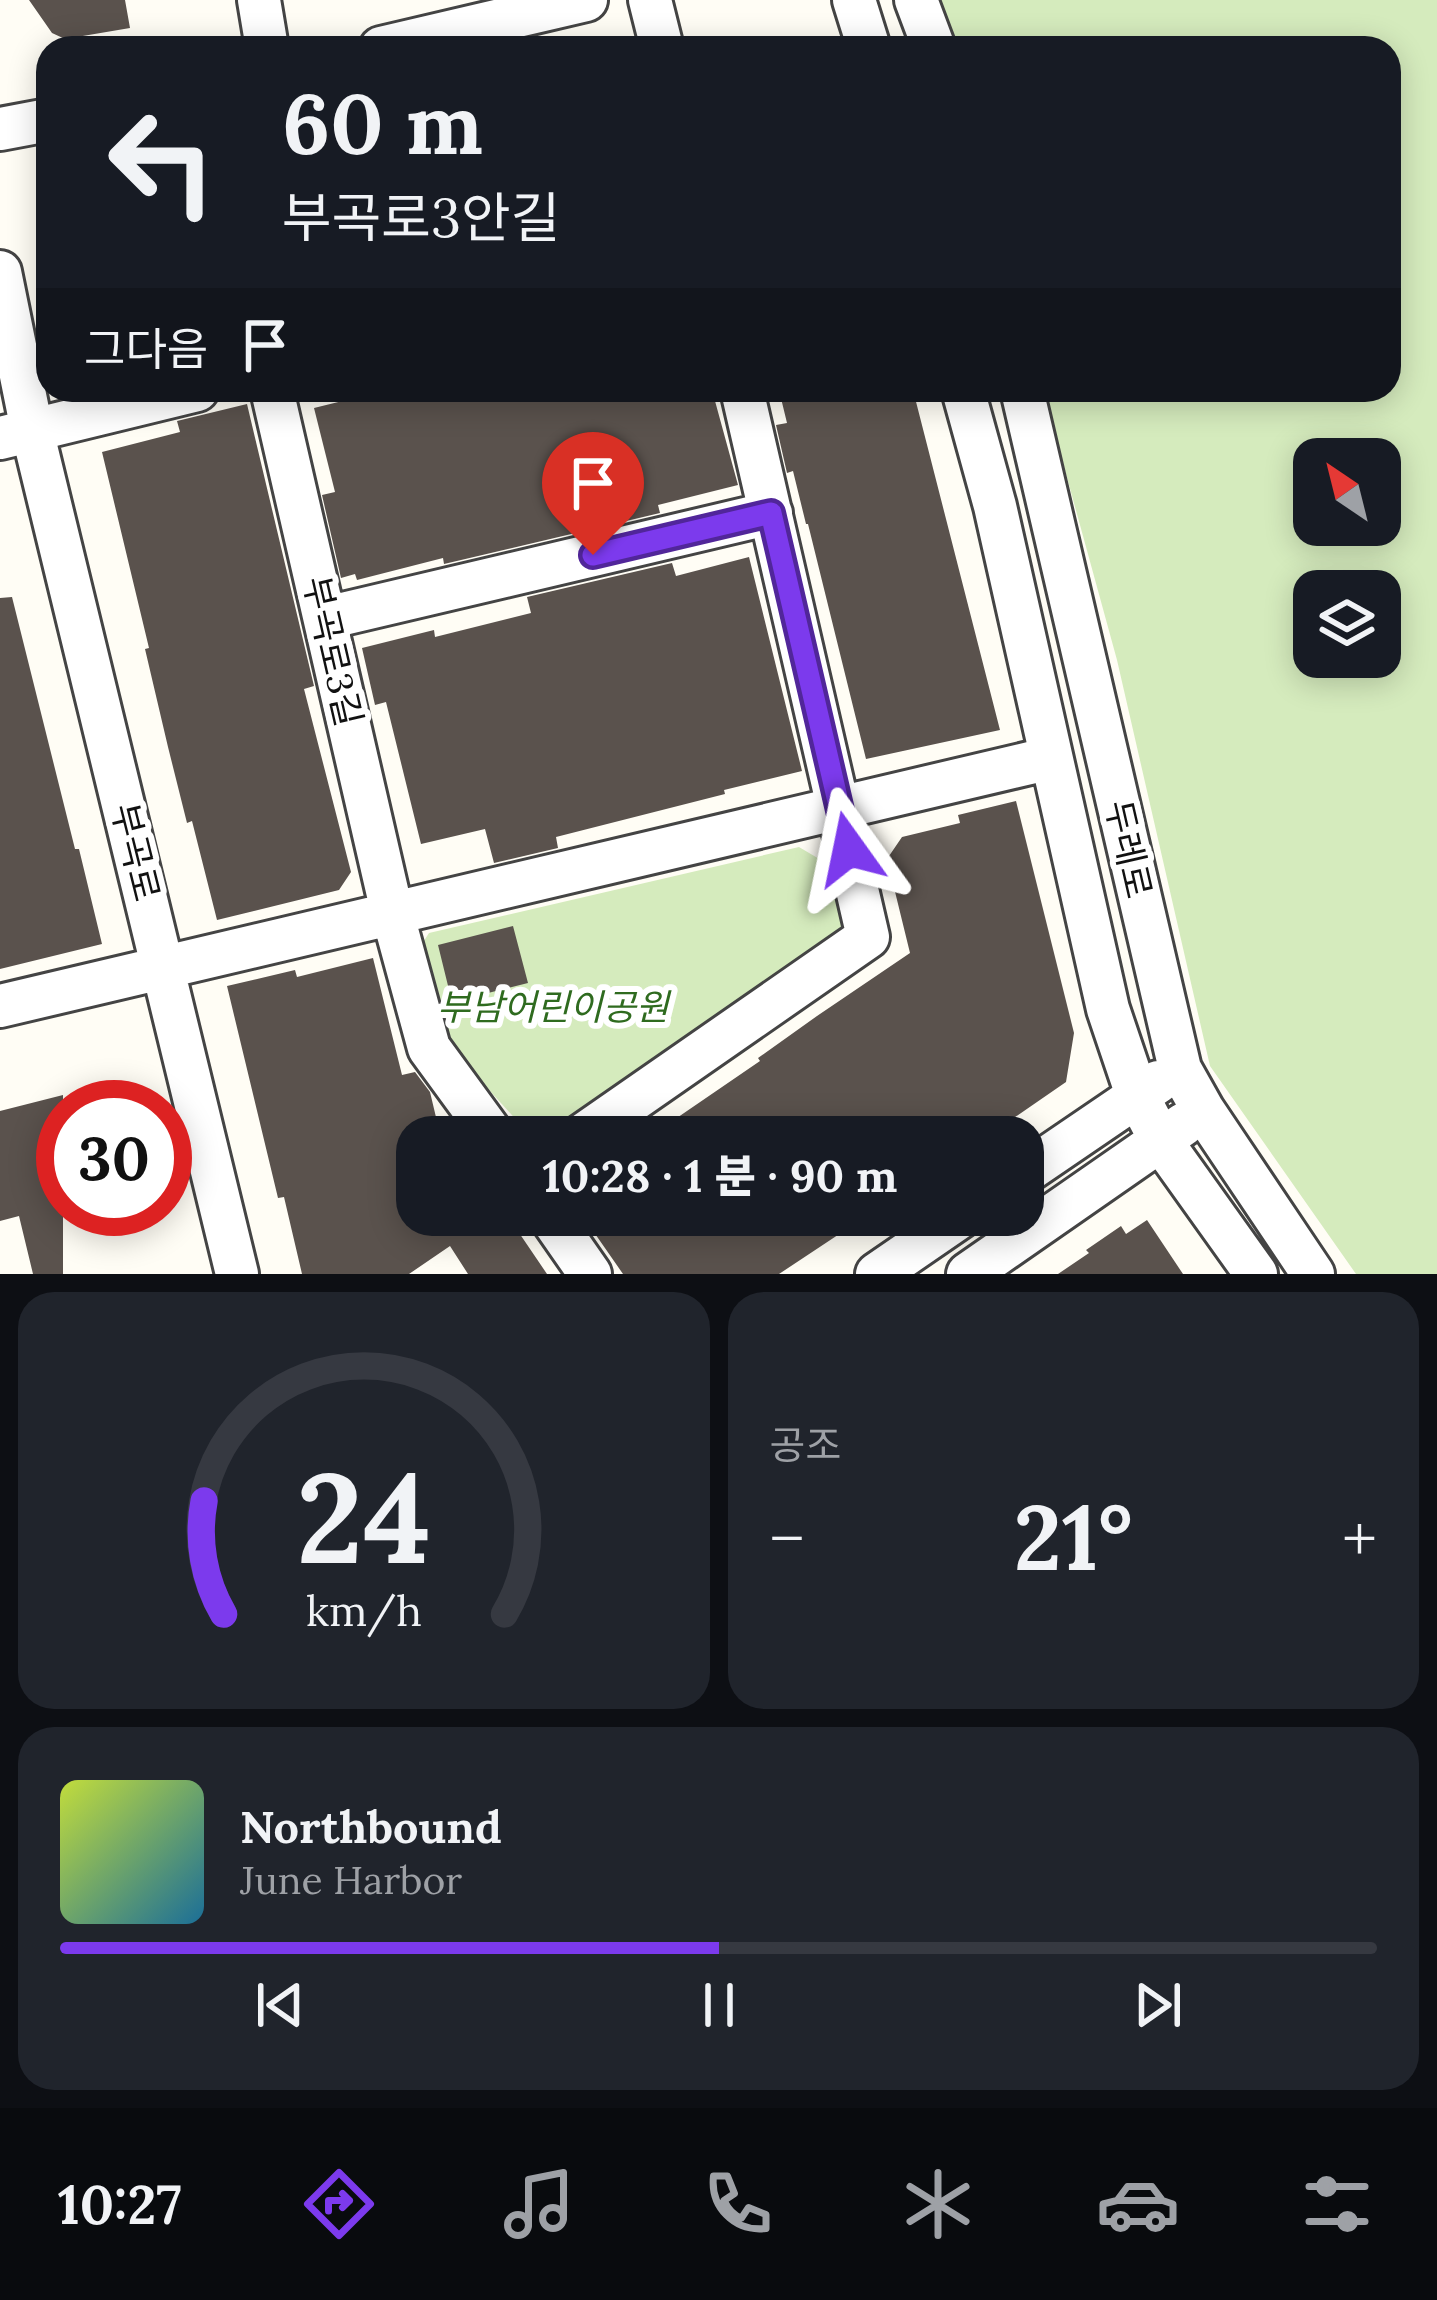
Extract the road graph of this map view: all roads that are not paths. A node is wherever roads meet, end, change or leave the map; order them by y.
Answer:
1 (260, 0) edge
2 (586, 0) edge
3 (650, 0) edge
4 (854, 0) edge
5 (916, 0) edge
6 (491, 11) edge
7 (266, 36) edge
8 (417, 36) edge
9 (659, 36) edge
10 (865, 36) edge
11 (930, 36) edge
12 (36, 122) edge
13 (0, 129) edge
14 (0, 272) edge
15 (148, 402) edge
16 (275, 402) edge
17 (745, 402) edge
18 (966, 402) edge
19 (1025, 402) edge
20 (16, 434) edge
21 (771, 513) junction
22 (326, 618) junction
23 (1051, 758) junction
24 (840, 806) junction
25 (392, 912) junction
26 (164, 966) junction
27 (0, 1006) edge
28 (1180, 1069) junction
29 (1138, 1095) junction
30 (1203, 1110) junction
31 (479, 1116) edge
32 (610, 1116) edge
33 (1161, 1141) junction
34 (1044, 1160) edge
35 (564, 1236) edge
36 (932, 1236) edge
37 (237, 1274) edge
38 (590, 1274) edge
39 (877, 1274) edge
40 (968, 1274) edge
41 (1256, 1274) edge
42 (1313, 1274) edge

1 - 7 street
2 - 6 street
3 - 9 street
4 - 10 street
5 - 11 street
6 - 8 street
12 - 13 street
14 - 20 street, 부곡로
15 - 20 street
16 - 22 street, 부곡로3길
17 - 21 street
18 - 23 street, 두레로
19 - 28 street, 두레로
20 - 26 street, 부곡로
21 - 22 street
21 - 24 street
22 - 25 street, 부곡로3길
23 - 24 street
23 - 29 street, 두레로
24 - 25 street
24 - 32 street
25 - 26 street
25 - 31 street, 부곡로3길
26 - 27 street
26 - 37 street, 부곡로
28 - 29 street
28 - 30 street, 두레로
29 - 33 street, 두레로
29 - 34 street
30 - 33 street
30 - 42 street, 두레로
33 - 40 street
33 - 41 street, 두레로
35 - 38 street
36 - 39 street

